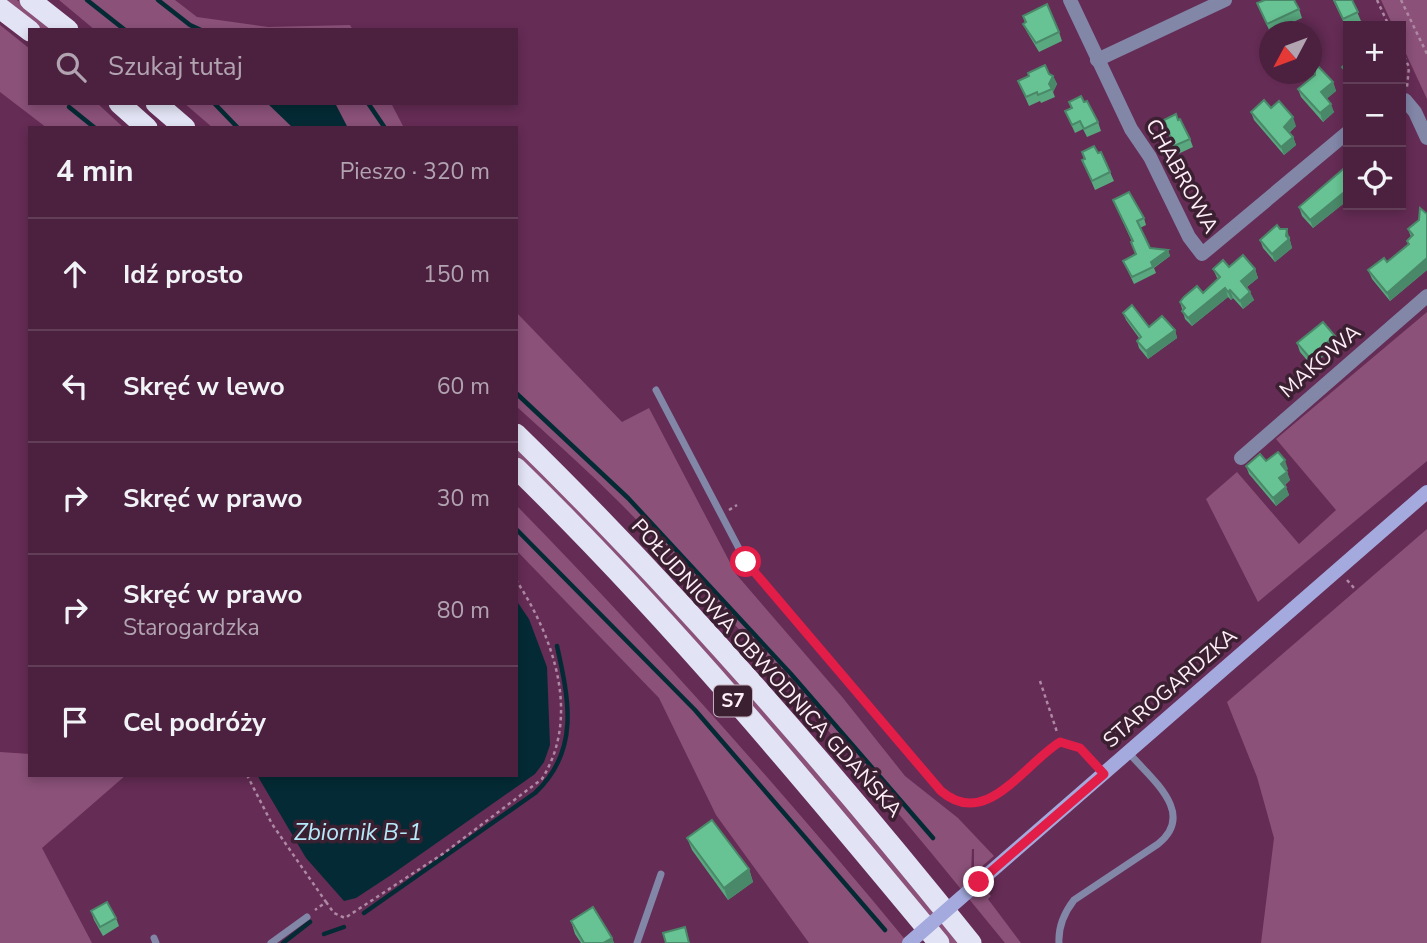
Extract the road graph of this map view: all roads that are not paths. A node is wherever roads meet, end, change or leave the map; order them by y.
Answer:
1 (30, 0) edge
2 (1070, 0) edge
3 (1225, 0) edge
4 (0, 8) edge
5 (65, 28) edge
6 (28, 29) edge
7 (1097, 60) junction
8 (1406, 103) edge
9 (121, 105) edge
10 (158, 105) edge
11 (145, 126) edge
12 (183, 126) edge
13 (1343, 136) edge
14 (1427, 138) edge
15 (1427, 296) edge
16 (656, 390) dead end
17 (518, 436) edge
18 (1241, 458) dead end
19 (518, 470) edge
20 (1427, 492) edge
21 (1129, 752) junction
22 (1104, 774) junction
23 (661, 874) dead end
24 (307, 917) road end
25 (271, 943) edge
26 (637, 943) edge
27 (909, 943) edge
28 (939, 943) edge
29 (971, 943) edge
30 (1059, 943) edge

1 - 5 highway
2 - 7 street, CHABROWA
3 - 7 street
4 - 6 highway
7 - 13 street, CHABROWA
8 - 14 street
9 - 11 highway
10 - 12 highway
15 - 18 street, MAKOWA
16 - 22 lane
17 - 29 highway, POŁUDNIOWA OBWODNICA GDAŃSKA / S7
19 - 28 highway, S7
20 - 21 main road, STAROGARDZKA
21 - 22 main road, STAROGARDZKA
21 - 30 lane
22 - 27 main road, STAROGARDZKA, bridge
23 - 26 lane
24 - 25 lane

